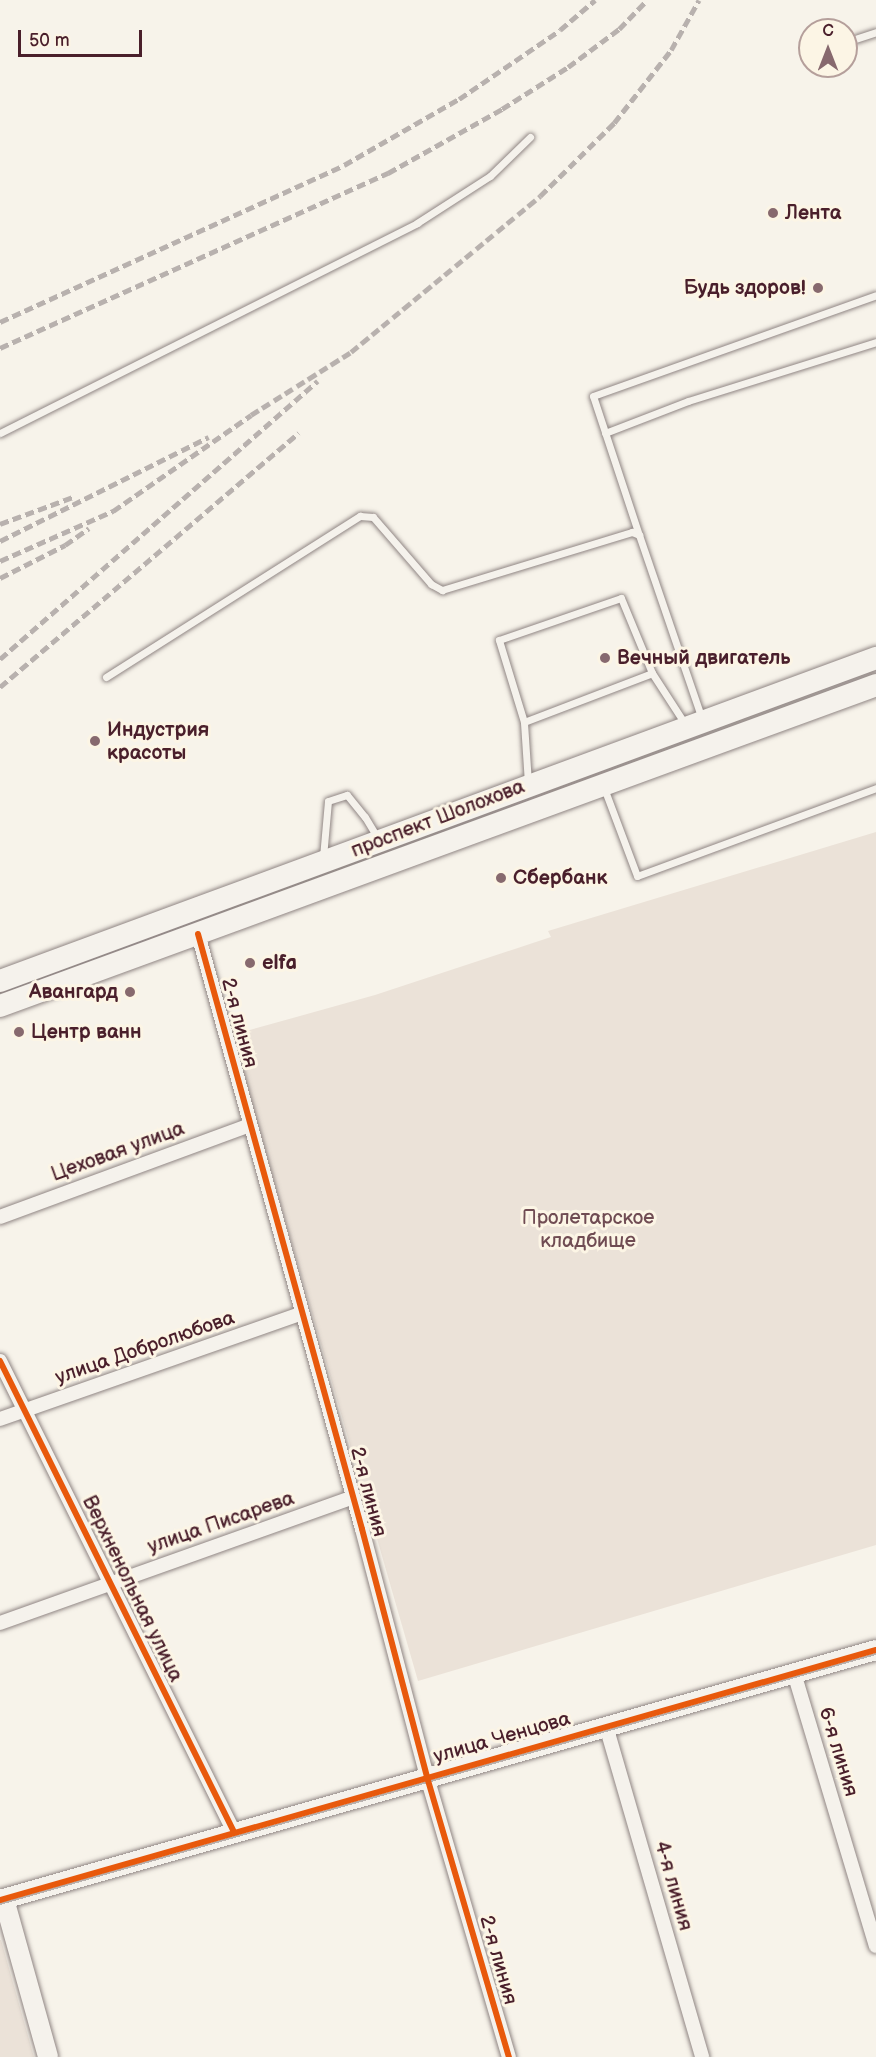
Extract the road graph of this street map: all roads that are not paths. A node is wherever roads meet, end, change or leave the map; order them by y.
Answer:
1 (876, 32) edge
2 (858, 38) edge
3 (530, 137) dead end
4 (876, 295) edge
5 (876, 342) edge
6 (0, 433) edge
7 (605, 433) junction
8 (639, 535) junction
9 (876, 658) edge
10 (652, 673) junction
11 (106, 677) dead end
12 (876, 685) edge
13 (524, 722) junction
14 (694, 723) junction
15 (603, 784) junction
16 (528, 786) junction
17 (876, 788) edge
18 (379, 841) junction
19 (322, 863) junction
20 (198, 934) junction
21 (0, 981) edge
22 (0, 1006) edge
23 (250, 1125) junction
24 (0, 1217) edge
25 (302, 1313) junction
26 (0, 1361) edge
27 (25, 1410) junction
28 (0, 1419) edge
29 (353, 1497) junction
30 (110, 1582) junction
31 (0, 1623) edge
32 (876, 1650) edge
33 (794, 1673) junction
34 (606, 1726) junction
35 (426, 1777) junction
36 (234, 1832) junction
37 (2, 1899) edge
38 (876, 1946) edge
39 (48, 2057) edge
40 (509, 2057) edge
41 (702, 2057) edge

1 - 2 lane
3 - 6 lane
4 - 7 lane
5 - 7 lane
7 - 8 lane
8 - 11 lane
8 - 14 lane
9 - 14 main road, проспект Шолохова
10 - 13 lane
10 - 13 lane
10 - 14 lane
12 - 15 main road, проспект Шолохова
13 - 16 lane
14 - 16 main road, проспект Шолохова
15 - 17 lane
15 - 20 main road, проспект Шолохова
16 - 18 main road, проспект Шолохова
18 - 19 main road, проспект Шолохова
18 - 19 lane
19 - 21 main road, проспект Шолохова
20 - 22 main road, проспект Шолохова
20 - 23 street, 2-я линия
23 - 24 street, Цеховая улица
23 - 25 street, 2-я линия
25 - 27 street, улица Добролюбова
25 - 29 street, 2-я линия
26 - 27 street, Верхненольная улица
27 - 28 street, улица Добролюбова
27 - 30 street, Верхненольная улица
29 - 30 street, улица Писарева
29 - 35 street, 2-я линия
30 - 31 street, улица Писарева
30 - 36 street, Верхненольная улица
32 - 33 street, улица Ченцова
33 - 34 street, улица Ченцова
33 - 38 street, 6-я линия
34 - 35 street, улица Ченцова
34 - 41 street, 4-я линия
35 - 36 street, улица Ченцова
35 - 40 street, 2-я линия
36 - 37 street, улица Ченцова
37 - 39 street

